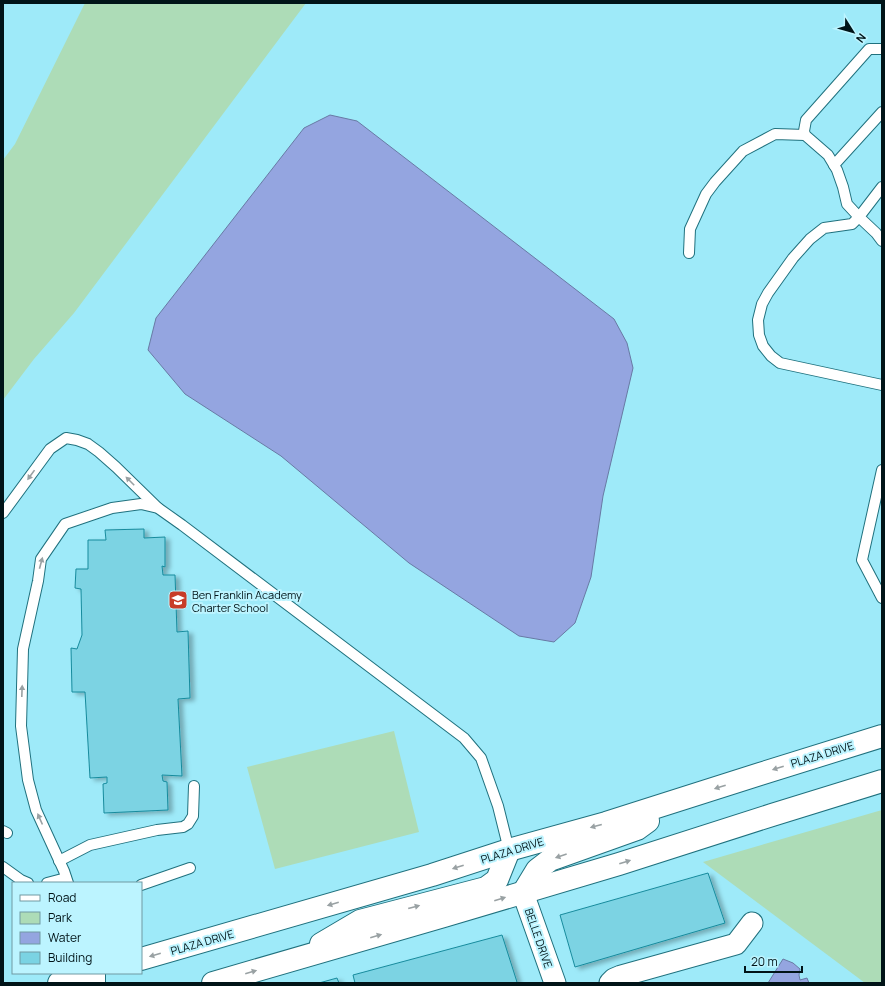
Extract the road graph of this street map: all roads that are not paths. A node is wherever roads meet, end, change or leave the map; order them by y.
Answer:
1 (882, 49) edge
2 (882, 112) edge
3 (805, 135) junction
4 (834, 165) junction
5 (882, 187) edge
6 (859, 217) junction
7 (882, 241) edge
8 (688, 254) dead end
9 (882, 385) edge
10 (882, 470) edge
11 (158, 508) junction
12 (877, 513) edge
13 (3, 514) edge
14 (882, 598) edge
15 (882, 736) edge
16 (882, 781) edge
17 (194, 786) dead end
18 (670, 803) junction
19 (508, 850) junction
20 (58, 858) junction
21 (190, 868) dead end
22 (4, 870) edge
23 (67, 881) edge
24 (26, 882) edge
25 (57, 882) edge
26 (142, 885) edge
27 (524, 892) junction
28 (752, 924) dead end
29 (142, 959) edge
30 (290, 961) junction
31 (88, 974) edge
32 (59, 983) edge
33 (213, 983) edge
34 (553, 983) edge
35 (610, 983) edge

1 - 3 lane
2 - 4 lane
3 - 4 lane
3 - 8 lane
4 - 6 lane
5 - 6 lane
6 - 7 lane
6 - 9 lane
10 - 12 lane
11 -> 13 lane
11 - 19 lane
20 -> 11 lane
12 - 14 lane
15 -> 18 street, PLAZA DRIVE
27 -> 16 street
17 - 20 lane
18 -> 19 street, PLAZA DRIVE
18 -> 27 street
19 -> 29 street, PLAZA DRIVE
30 -> 19 street
20 - 23 lane
21 - 26 lane
22 - 24 lane
23 - 25 lane
30 -> 27 street
27 - 34 street, BELLE DRIVE
28 - 35 street
33 -> 30 street
31 - 32 street

